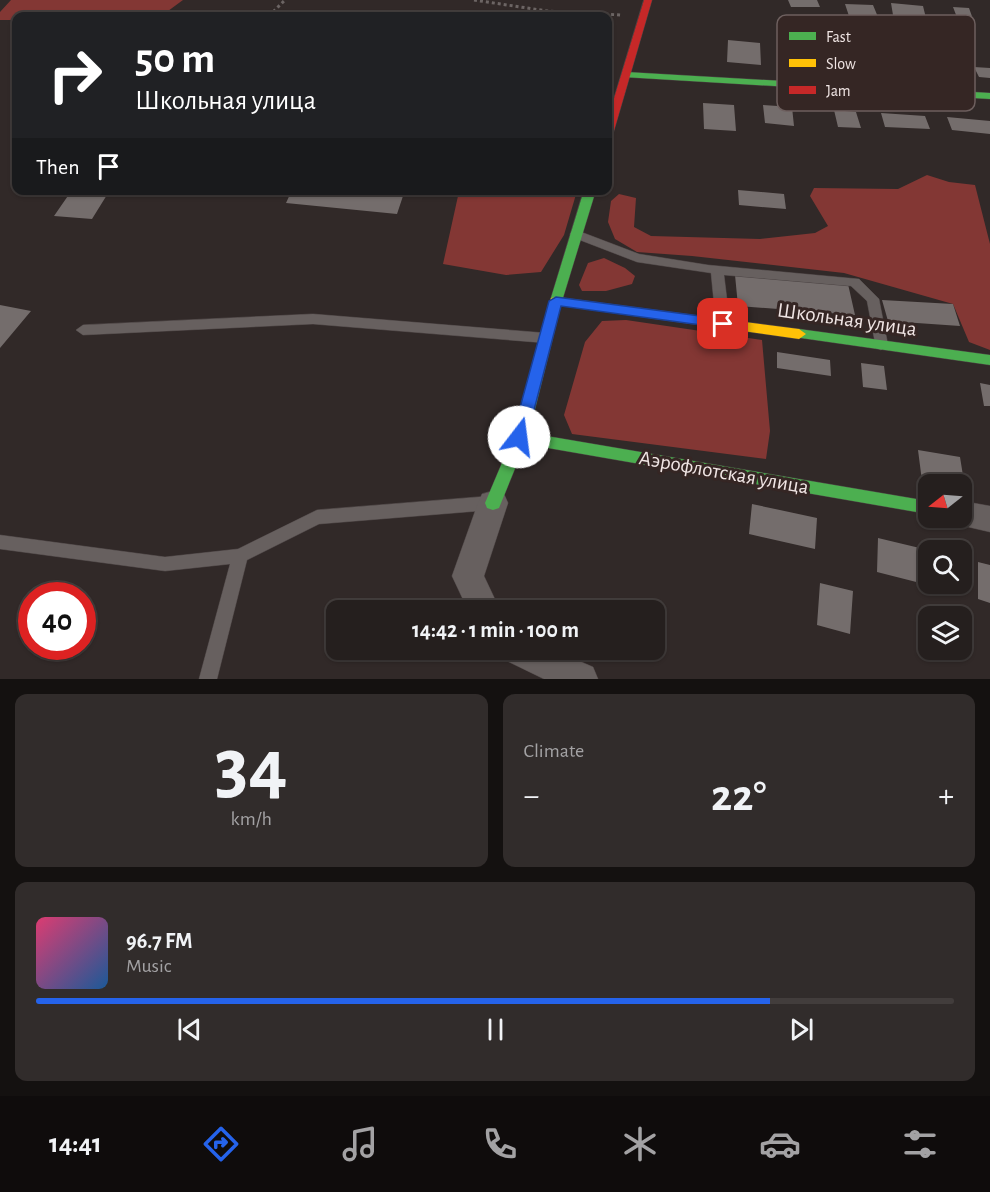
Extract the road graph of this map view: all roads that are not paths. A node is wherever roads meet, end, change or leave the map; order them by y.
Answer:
1 (648, 0) edge
2 (626, 75) junction
3 (777, 84) edge
4 (975, 95) edge
5 (990, 96) edge
6 (612, 114) edge
7 (588, 195) edge
8 (576, 234) junction
9 (717, 270) junction
10 (556, 301) junction
11 (723, 324) junction
12 (83, 330) dead end
13 (546, 338) junction
14 (881, 345) junction
15 (990, 360) edge
16 (519, 437) junction
17 (494, 503) junction
18 (918, 506) edge
19 (972, 516) edge
20 (990, 519) edge
21 (0, 542) edge
22 (240, 556) junction
23 (479, 600) edge
24 (540, 660) edge
25 (208, 679) edge
26 (581, 679) edge

1 - 2 street
2 - 3 street
2 - 6 street
4 - 5 street
7 - 8 street
8 - 9 lane
8 - 10 street
9 - 11 lane
9 - 14 lane
10 - 11 street, Школьная улица
10 - 13 street
11 - 14 street, Школьная улица
12 - 13 lane
13 - 16 street
14 - 15 street, Школьная улица
16 - 17 street
16 - 18 street, Аэрофлотская улица
17 - 22 lane
17 - 23 street
19 - 20 street
21 - 22 lane
22 - 25 lane
24 - 26 street

